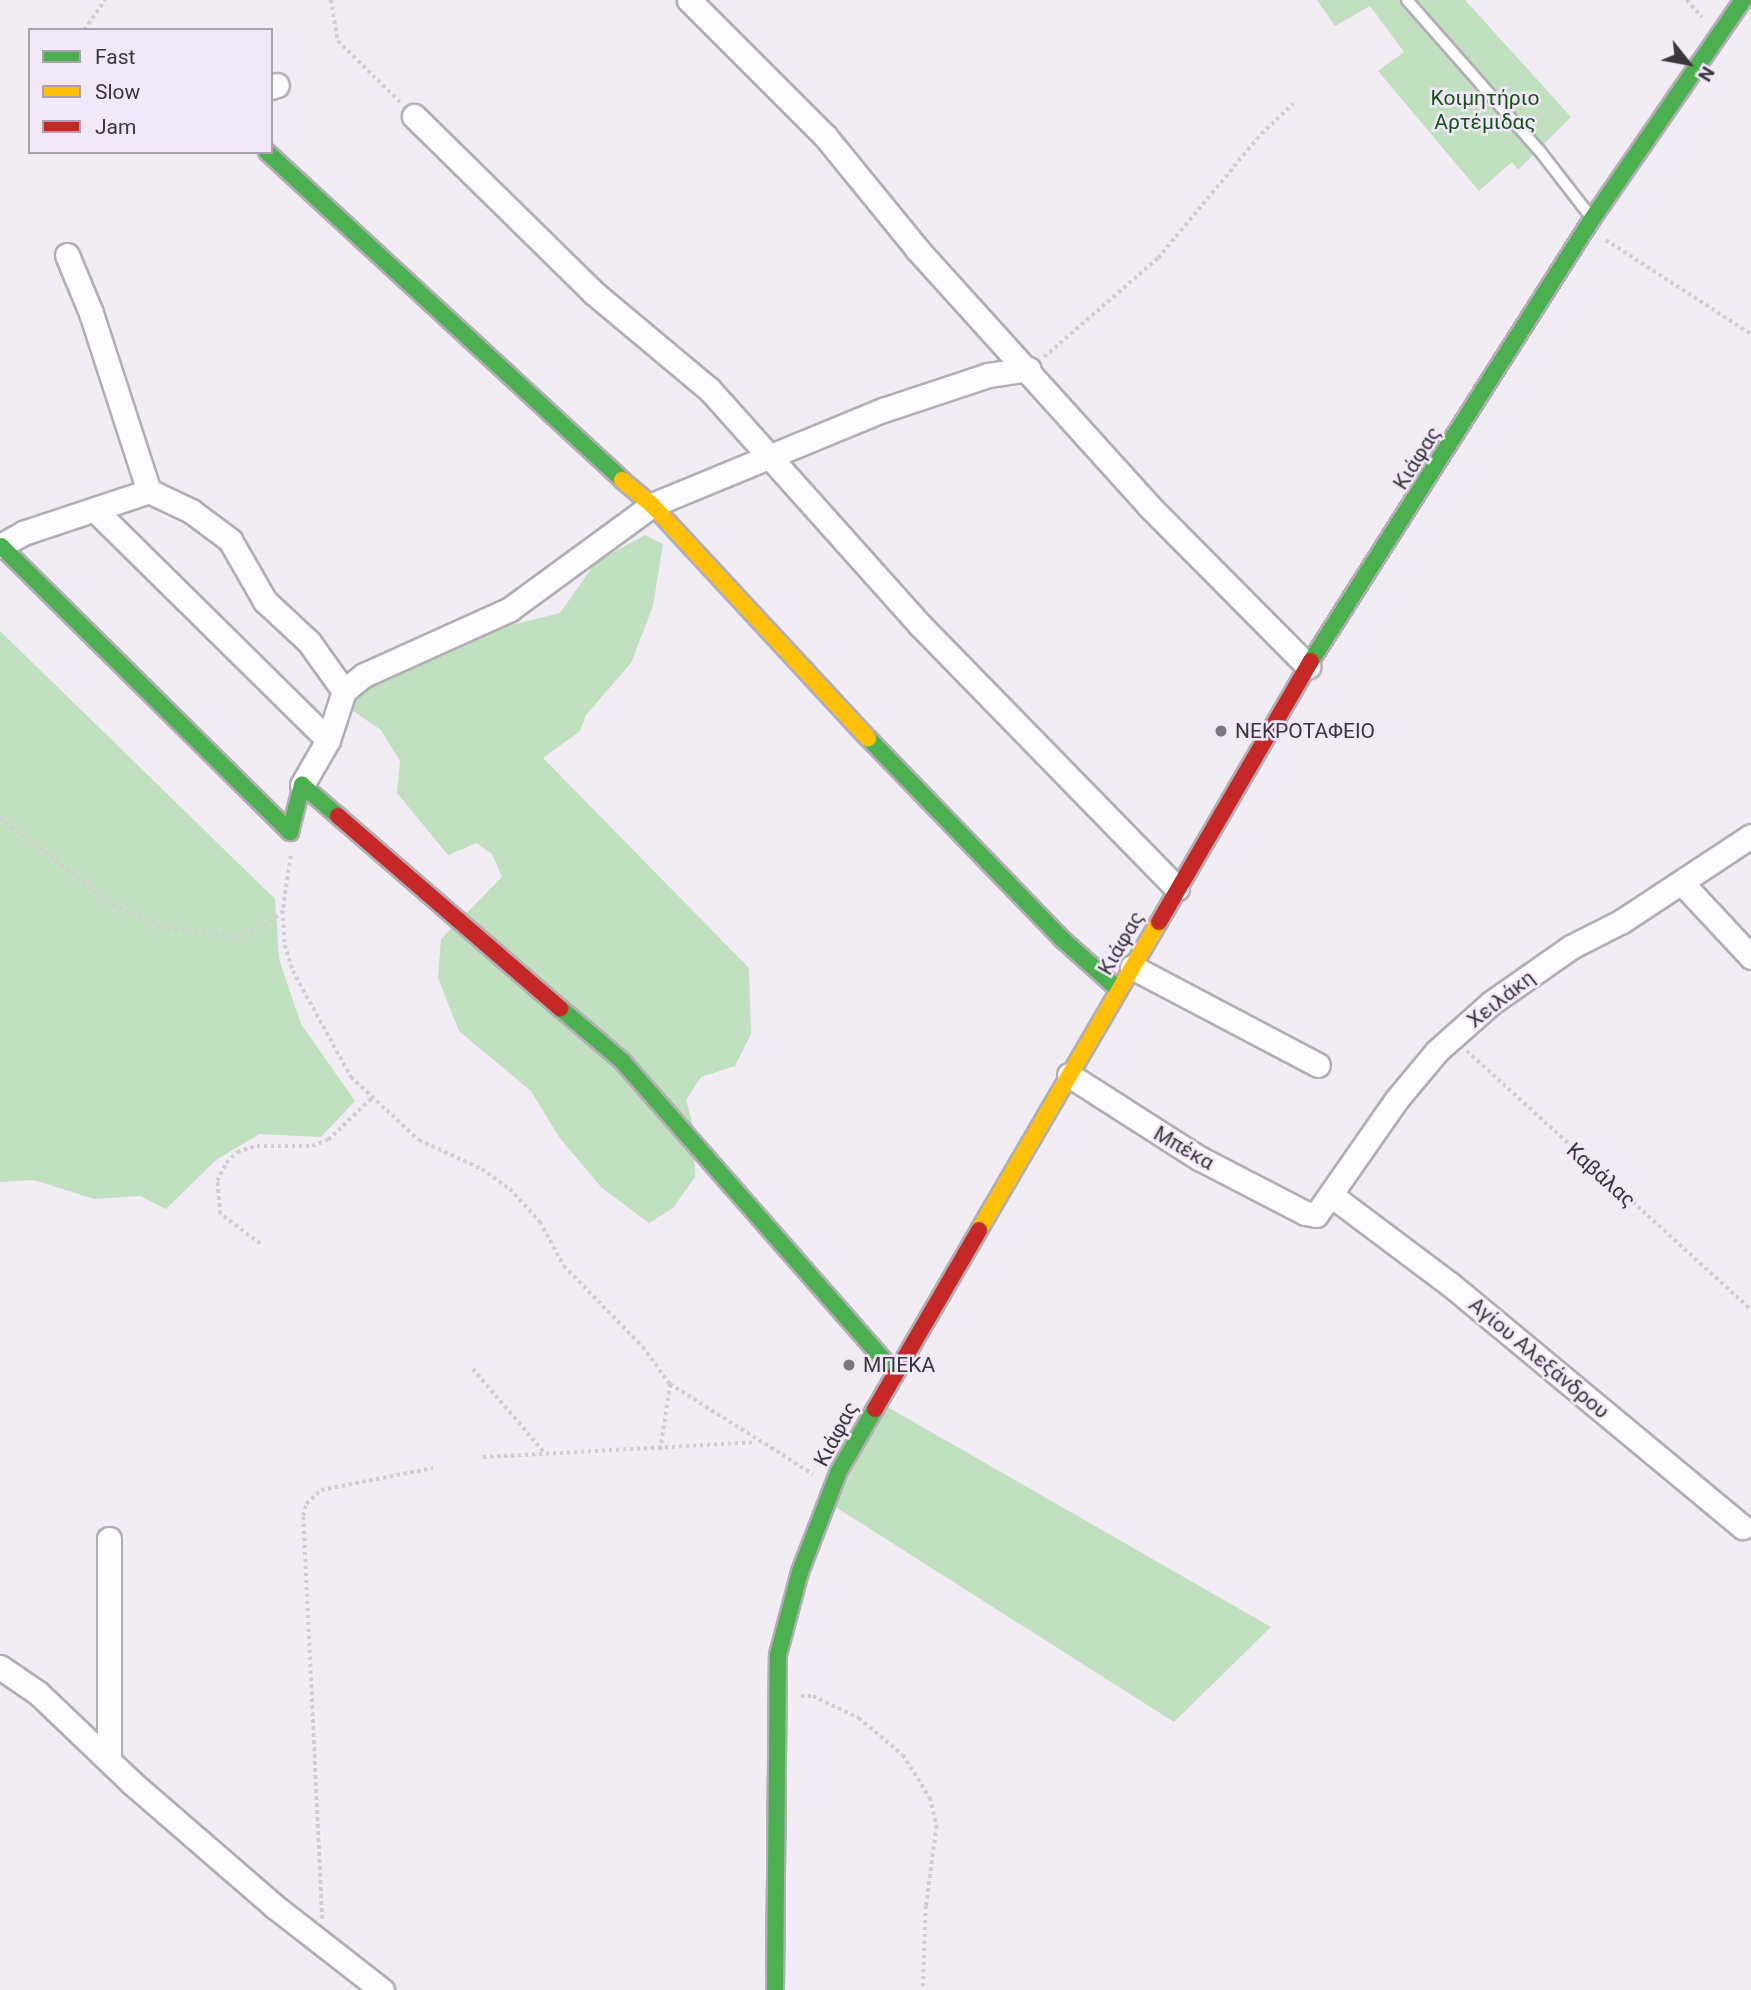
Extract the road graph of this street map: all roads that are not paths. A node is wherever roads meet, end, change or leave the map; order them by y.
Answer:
1 (689, 0) edge
2 (1407, 0) edge
3 (1742, 0) edge
4 (414, 116) road end
5 (269, 154) edge
6 (1590, 223) junction
7 (67, 255) dead end
8 (1029, 369) junction
9 (769, 454) junction
10 (149, 491) junction
11 (652, 505) junction
12 (96, 511) junction
13 (1, 546) edge
14 (1308, 666) junction
15 (344, 691) junction
16 (328, 740) junction
17 (302, 785) junction
18 (1751, 836) edge
19 (1682, 883) junction
20 (1177, 888) junction
21 (1751, 957) edge
22 (1132, 967) junction
23 (1118, 989) junction
24 (1318, 1065) dead end
25 (1069, 1075) junction
26 (1331, 1195) junction
27 (1305, 1213) joint
28 (894, 1372) junction
29 (1743, 1527) dead end
30 (109, 1539) dead end
31 (0, 1667) edge
32 (109, 1757) junction
33 (382, 1990) edge
34 (775, 1990) edge

1 - 8 street
2 - 6 lane
3 - 6 street, Κιάφας
4 - 9 street
5 - 11 street
6 - 14 street, Κιάφας
7 - 10 street
8 - 9 street
8 - 14 street
9 - 11 street
9 - 20 street
10 - 12 street
10 - 15 street
11 - 15 street
11 - 23 street
12 - 13 street
12 - 16 street
13 - 17 street
14 - 20 street, Κιάφας
15 - 16 street
16 - 17 street
17 - 28 street
18 - 19 street, Χειλάκη
19 - 21 street
19 - 26 street, Χειλάκη
20 - 22 street, Κιάφας
22 - 23 street, Κιάφας
22 - 24 street
23 - 25 street, Κιάφας
25 - 27 street, Μπέκα
25 - 28 street, Κιάφας
26 - 27 street, Χειλάκη
26 - 29 street, Αγίου Αλεξάνδρου
28 - 34 street, Κιάφας
30 - 32 street
31 - 32 street
32 - 33 street

